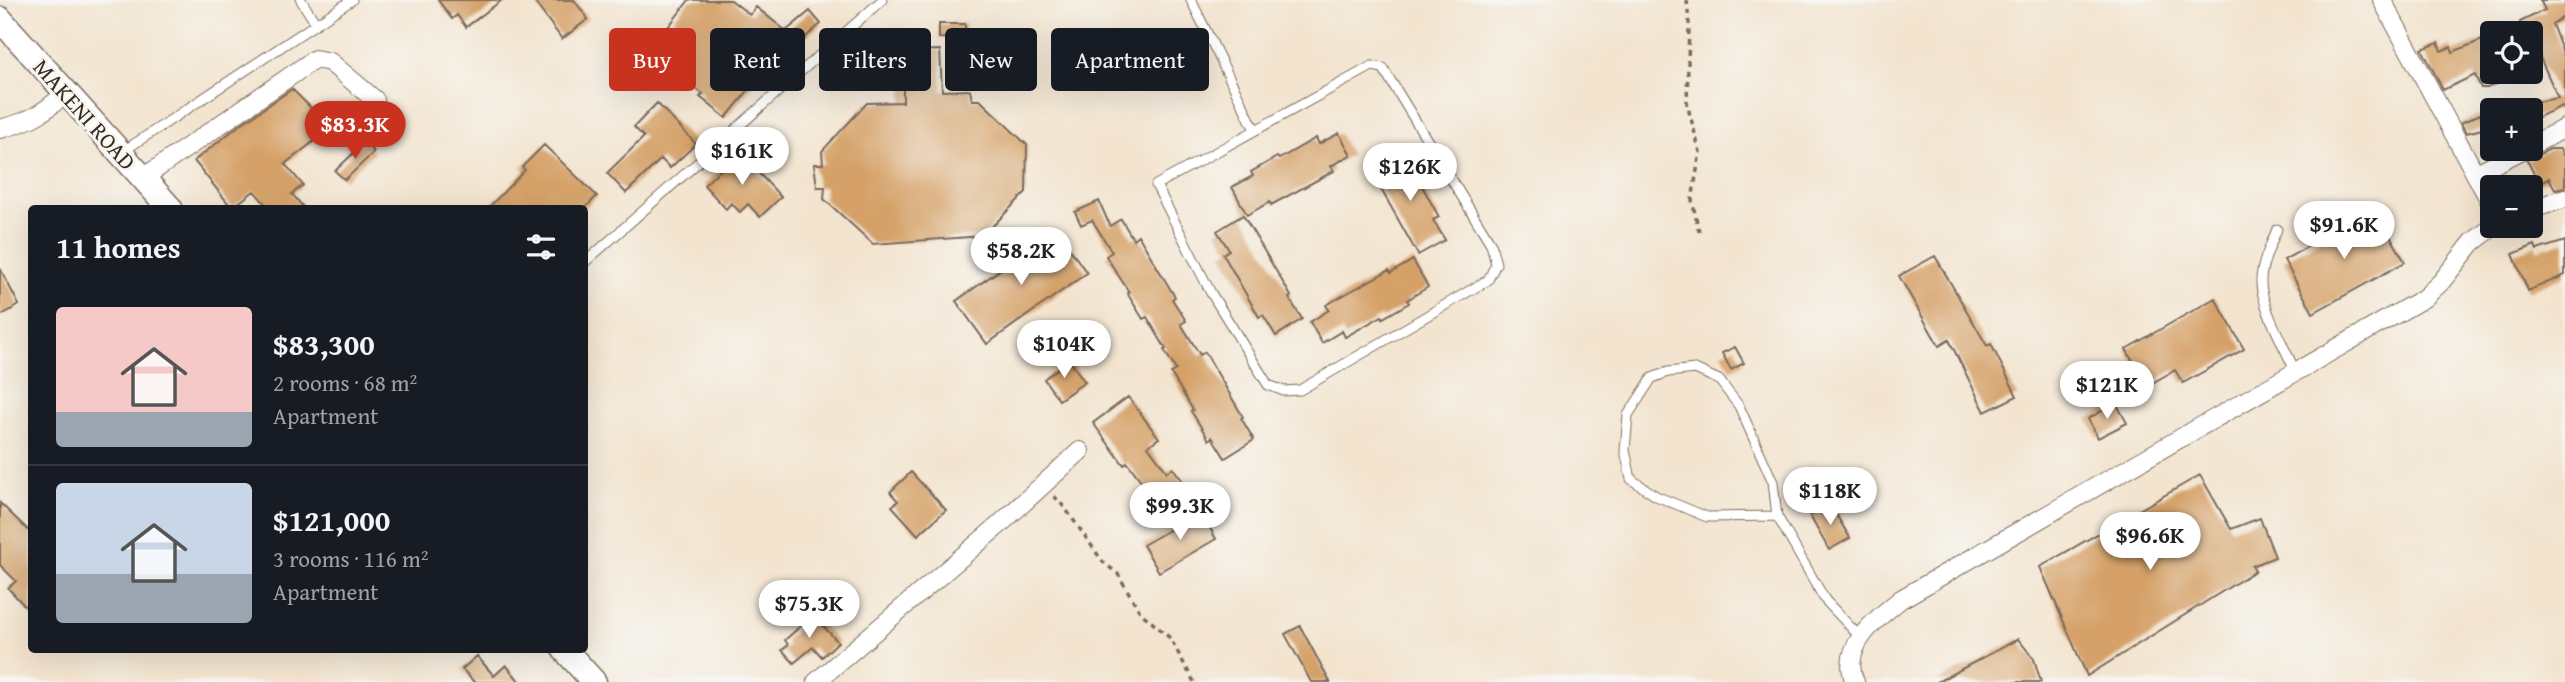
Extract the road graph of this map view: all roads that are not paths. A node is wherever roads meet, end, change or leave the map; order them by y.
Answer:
1 (301, 0) edge
2 (352, 0) edge
3 (882, 0) edge
4 (1191, 0) edge
5 (2382, 0) edge
6 (0, 19) edge
7 (316, 24) junction
8 (66, 93) junction
9 (375, 100) dead end
10 (2565, 128) edge
11 (0, 129) edge
12 (1255, 131) junction
13 (2543, 139) edge
14 (121, 153) junction
15 (2500, 161) edge
16 (2475, 174) junction
17 (143, 178) junction
18 (2480, 183) edge
19 (2565, 198) edge
20 (167, 205) edge
21 (2543, 206) edge
22 (2277, 229) dead end
23 (2480, 237) edge
24 (588, 259) edge
25 (2296, 373) junction
26 (1080, 451) dead end
27 (1777, 516) junction
28 (1861, 638) junction
29 (569, 653) edge
30 (594, 682) edge
31 (816, 682) edge
32 (1855, 682) edge

1 - 7 lane
2 - 7 lane
3 - 24 lane
4 - 12 lane
5 - 16 street
6 - 8 main road, MAKENI ROAD
7 - 14 lane
8 - 11 street
8 - 14 main road, MAKENI ROAD
9 - 17 street
10 - 13 street
12 - 12 lane
14 - 17 main road, MAKENI ROAD
15 - 16 street
16 - 18 street
17 - 20 main road, MAKENI ROAD
19 - 21 street
22 - 25 lane
23 - 25 street
25 - 28 street
26 - 31 street
27 - 27 lane
27 - 28 lane
28 - 32 street
29 - 30 main road

